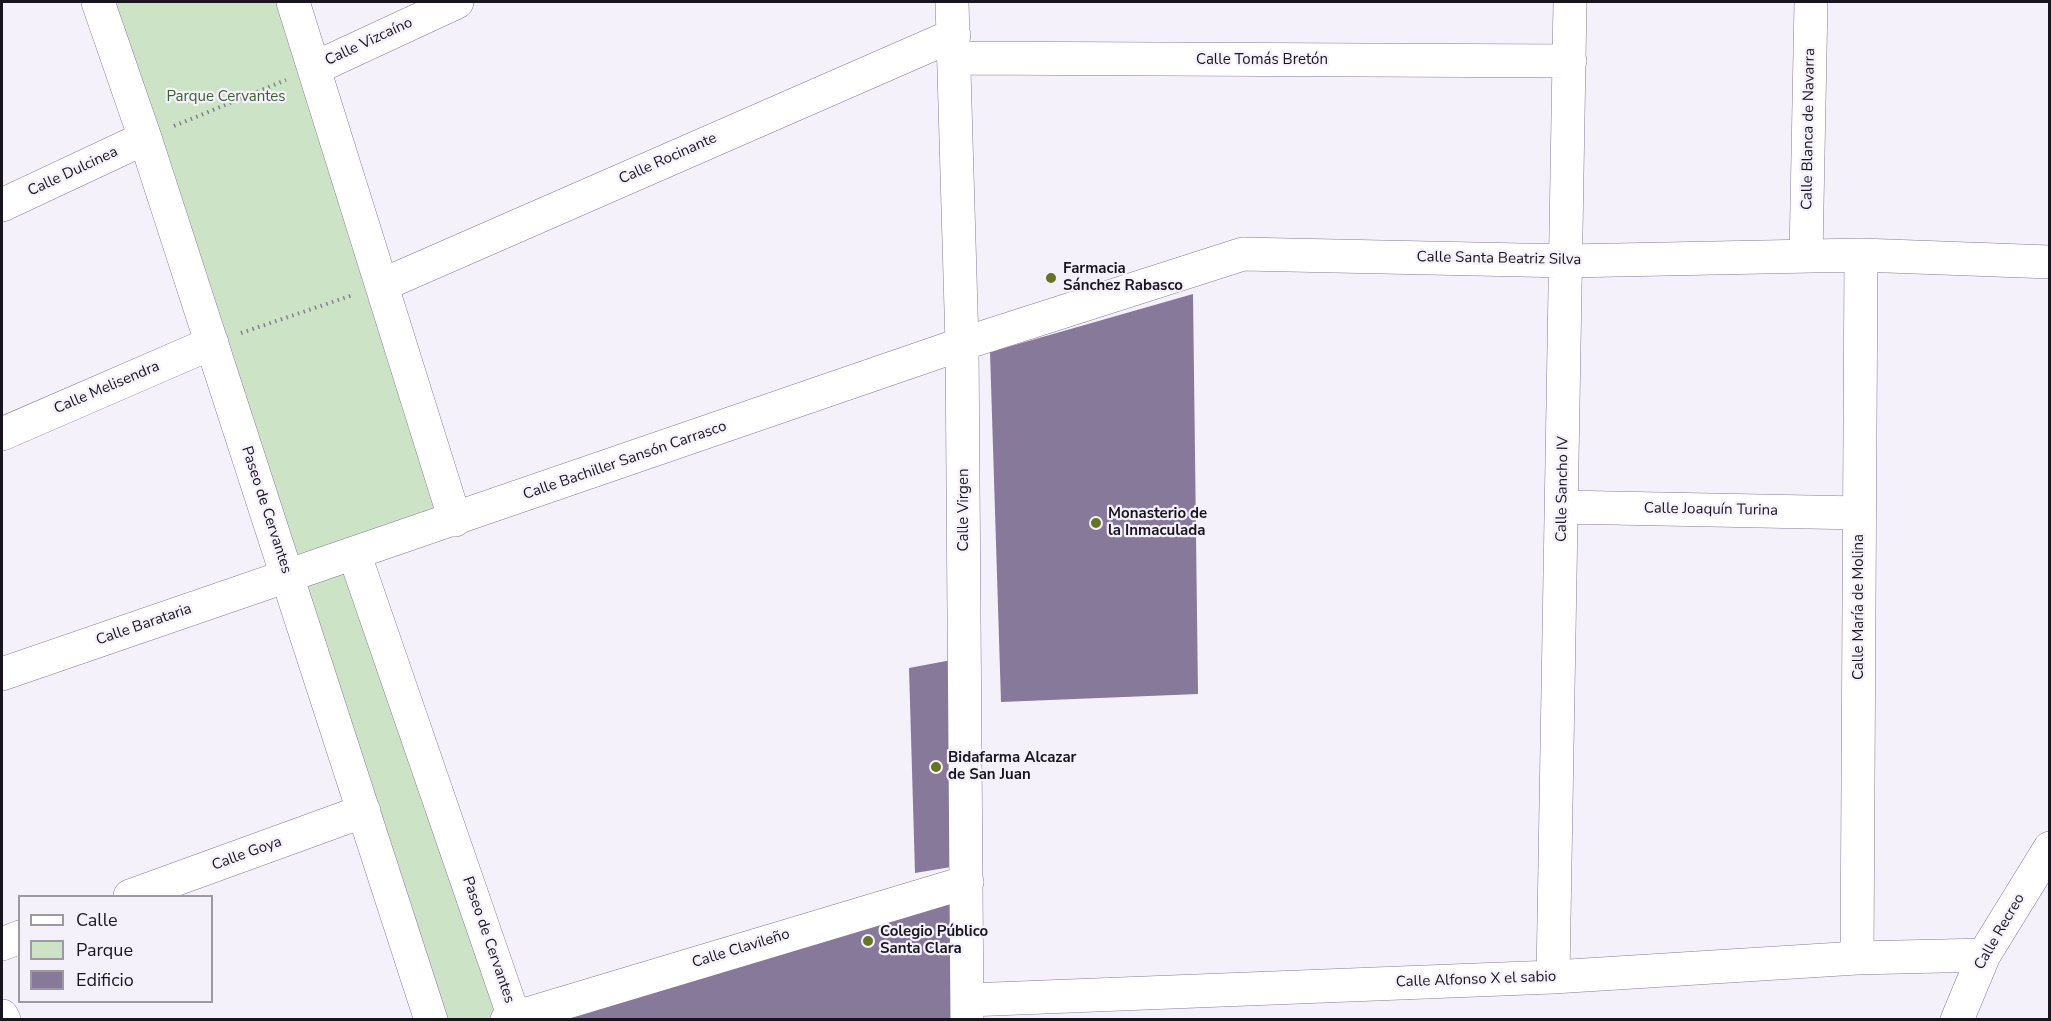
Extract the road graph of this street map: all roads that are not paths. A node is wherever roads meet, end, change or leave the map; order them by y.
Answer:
1 (98, 2) edge
2 (293, 2) edge
3 (457, 2) edge
4 (951, 2) edge
5 (1570, 2) edge
6 (1811, 2) edge
7 (954, 46) junction
8 (1570, 61) junction
9 (315, 68) junction
10 (145, 138) junction
11 (2, 205) edge
12 (1861, 255) junction
13 (1806, 256) junction
14 (1568, 261) junction
15 (2049, 262) edge
16 (382, 285) junction
17 (212, 343) junction
18 (962, 344) junction
19 (2, 434) edge
20 (1562, 507) junction
21 (1860, 513) junction
22 (455, 520) junction
23 (354, 554) junction
24 (287, 576) junction
25 (2, 674) edge
26 (364, 811) junction
27 (2049, 848) edge
28 (967, 882) junction
29 (135, 895) edge
30 (18, 938) edge
31 (2, 944) edge
32 (1984, 955) junction
33 (1857, 958) junction
34 (1552, 977) junction
35 (967, 1010) edge
36 (512, 1019) edge
37 (431, 1020) edge
38 (1957, 1020) edge

1 - 10 street, Paseo de Cervantes
2 - 9 street
3 - 9 street, Calle Vizcaíno
4 - 7 street, Calle Virgen
5 - 8 street, Calle Sancho IV
6 - 13 street, Calle Blanca de Navarra
7 - 8 street, Calle Tomás Bretón
7 - 16 street, Calle Rocinante
7 - 18 street, Calle Virgen
8 - 14 street, Calle Sancho IV
9 - 16 street
10 - 11 street, Calle Dulcinea
10 - 17 street, Paseo de Cervantes
12 - 13 street, Calle Santa Beatriz Silva
12 - 15 street, Calle Santa Beatriz Silva
12 - 21 street, Calle María de Molina
13 - 14 street, Calle Santa Beatriz Silva
14 - 18 street, Calle Santa Beatriz Silva
14 - 20 street, Calle Sancho IV
16 - 22 street
17 - 19 street, Calle Melisendra
17 - 24 street, Paseo de Cervantes
18 - 22 street, Calle Bachiller Sansón Carrasco
18 - 28 street, Calle Virgen
20 - 21 street, Calle Joaquín Turina
20 - 34 street, Calle Sancho IV
21 - 33 street, Calle María de Molina
22 - 23 street, Calle Bachiller Sansón Carrasco
23 - 24 street, Calle Bachiller Sansón Carrasco
23 - 36 street, Paseo de Cervantes
24 - 25 street, Calle Barataria
24 - 26 street, Paseo de Cervantes
26 - 29 street, Calle Goya
26 - 37 street, Paseo de Cervantes
27 - 32 street, Calle Recreo
28 - 35 street, Calle Virgen
28 - 36 street, Calle Clavileño
30 - 31 street
32 - 33 street, Calle Alfonso X el sabio
32 - 38 street, Calle Recreo
33 - 34 street, Calle Alfonso X el sabio
34 - 35 street, Calle Alfonso X el sabio

